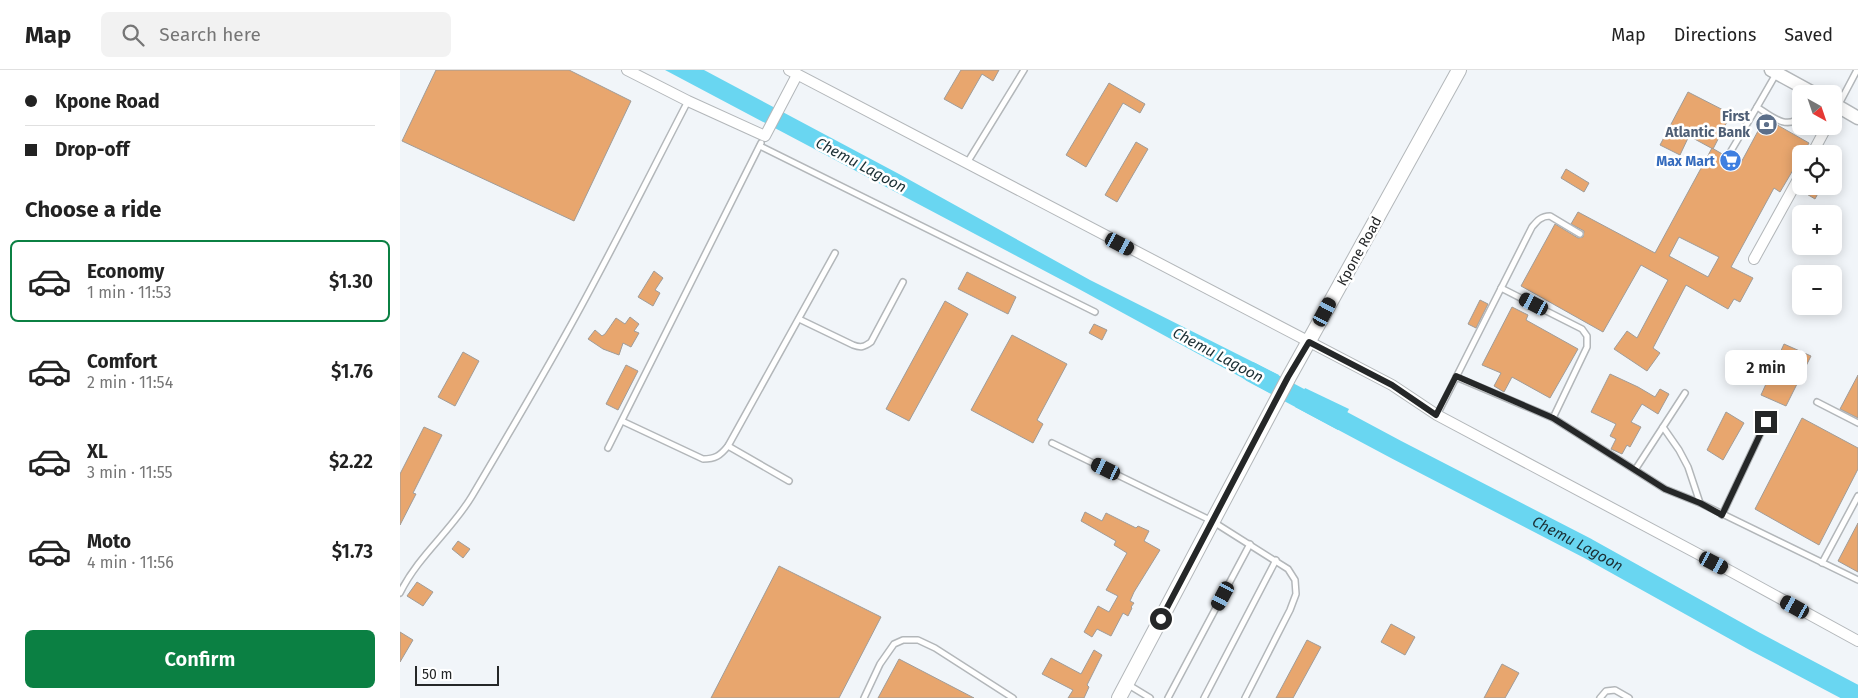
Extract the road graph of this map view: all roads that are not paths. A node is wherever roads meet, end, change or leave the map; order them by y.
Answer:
1 (627, 70) edge
2 (1024, 70) edge
3 (1459, 70) edge
4 (1857, 70) edge
5 (1774, 71) edge
6 (793, 72) edge
7 (1798, 85) edge
8 (1842, 96) edge
9 (688, 101) junction
10 (1757, 107) junction
11 (1842, 111) edge
12 (1858, 118) edge
13 (1792, 123) edge
14 (765, 136) junction
15 (760, 146) junction
16 (1728, 156) dead end
17 (967, 164) junction
18 (1792, 190) edge
19 (1580, 234) dead end
20 (836, 253) dead end
21 (1754, 258) dead end
22 (903, 282) dead end
23 (1501, 288) junction
24 (1095, 312) dead end
25 (799, 319) junction
26 (1309, 342) junction
27 (1456, 376) junction
28 (1685, 393) dead end
29 (1817, 402) dead end
30 (1436, 415) junction
31 (1553, 418) junction
32 (622, 421) junction
33 (1766, 422) dead end
34 (1858, 423) edge
35 (1663, 427) junction
36 (1052, 443) dead end
37 (728, 446) junction
38 (608, 448) dead end
39 (1635, 470) junction
40 (789, 482) dead end
41 (1858, 496) edge
42 (1700, 503) junction
43 (1722, 515) junction
44 (1212, 521) junction
45 (1250, 544) junction
46 (1276, 560) junction
47 (1822, 563) junction
48 (1858, 580) edge
49 (400, 593) edge
50 (1858, 641) edge
51 (1126, 684) junction
52 (864, 698) edge
53 (1012, 698) edge
54 (1119, 698) edge
55 (1150, 698) edge
56 (1168, 698) edge
57 (1204, 698) edge
58 (1245, 698) edge
59 (1600, 698) edge
60 (1630, 698) edge

1 - 9 street
2 - 17 lane
3 - 26 main road, Kpone Road
4 - 8 lane
5 - 7 street
5 - 10 lane
6 - 14 street
6 - 17 street
9 - 14 street
9 - 49 lane
10 - 13 lane
10 - 16 lane
11 - 12 street
14 - 15 lane
15 - 24 lane
15 - 32 lane
17 - 26 street
18 - 21 street
19 - 23 lane
20 - 25 lane
22 - 25 lane
23 - 27 lane
23 - 31 lane
25 - 37 lane
26 - 30 street
26 - 44 main road, Kpone Road
27 - 30 lane
27 - 31 lane
28 - 35 lane
29 - 34 lane
30 - 50 street
31 - 39 lane
32 - 37 lane
32 - 38 lane
33 - 43 lane
35 - 39 lane
35 - 42 lane
36 - 44 lane
37 - 40 lane
39 - 42 lane
41 - 47 lane
42 - 43 lane
43 - 47 lane
44 - 45 lane
44 - 51 main road, Kpone Road
45 - 46 lane
45 - 56 lane
46 - 57 lane
46 - 58 lane
47 - 48 lane
51 - 54 main road, Kpone Road
51 - 55 lane
52 - 53 lane
59 - 60 lane

